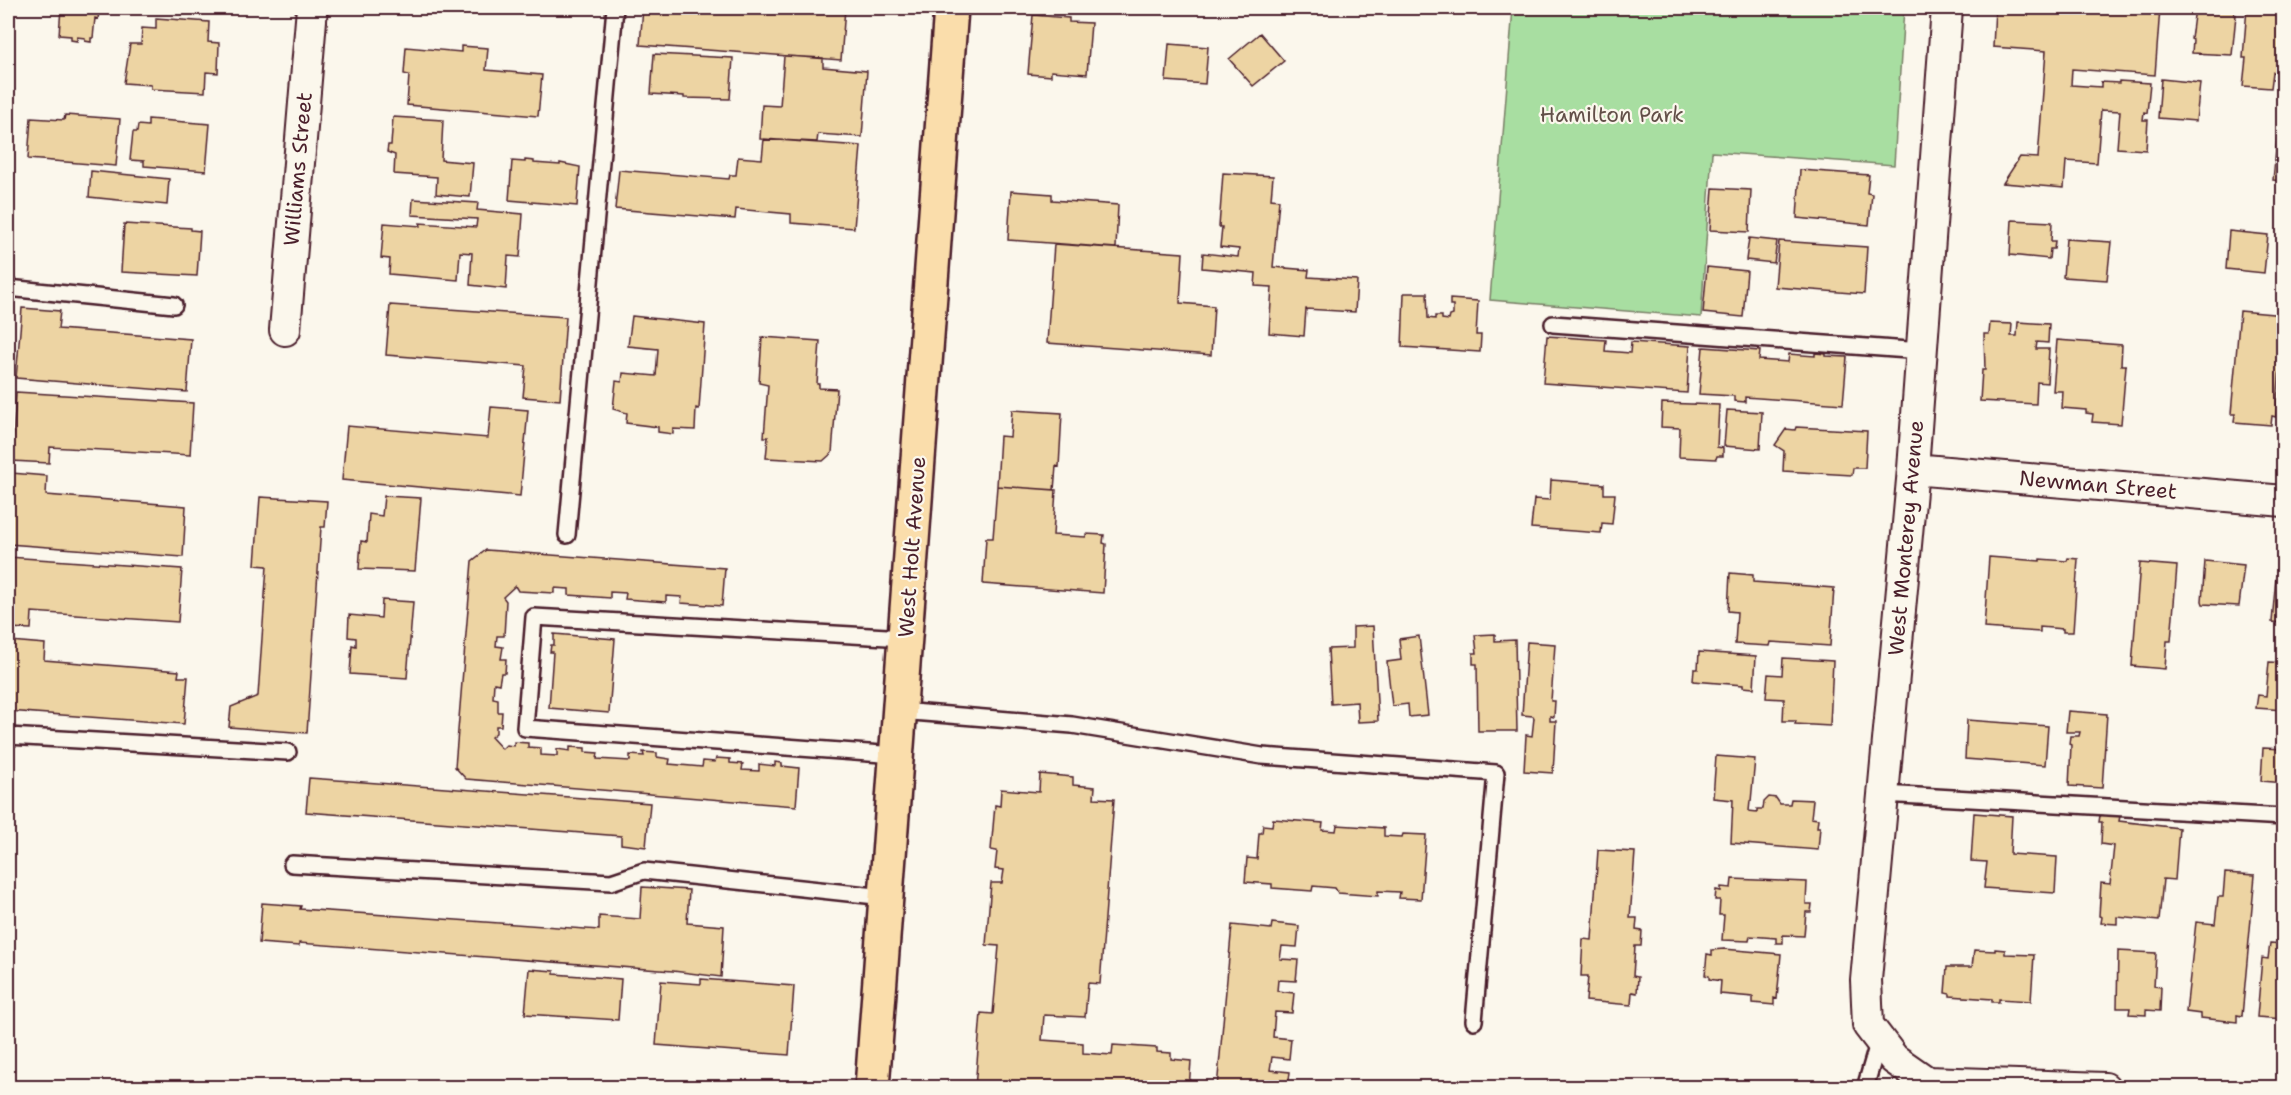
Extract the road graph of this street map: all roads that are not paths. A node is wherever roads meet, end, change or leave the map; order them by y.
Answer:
1 (312, 8) edge
2 (615, 8) edge
3 (951, 8) edge
4 (1947, 8) edge
5 (8, 288) edge
6 (174, 305) dead end
7 (1553, 324) dead end
8 (285, 330) dead end
9 (1922, 351) junction
10 (1913, 470) junction
11 (2283, 501) edge
12 (567, 535) dead end
13 (905, 638) junction
14 (900, 711) junction
15 (8, 736) edge
16 (288, 752) dead end
17 (896, 755) junction
18 (1883, 794) junction
19 (2283, 817) edge
20 (292, 864) dead end
21 (885, 897) junction
22 (1474, 1021) dead end
23 (1887, 1049) junction
24 (872, 1088) edge
25 (1865, 1088) edge
26 (2105, 1088) edge

1 - 8 street, Williams Street
2 - 12 lane
3 - 13 main road, West Holt Avenue
4 - 9 street, West Monterey Avenue
5 - 6 lane
7 - 9 lane
9 - 10 street, West Monterey Avenue
10 - 11 street, Newman Street
10 - 18 street, West Monterey Avenue
13 - 14 main road, West Holt Avenue
13 - 17 lane
14 - 17 main road, West Holt Avenue
14 - 22 lane
15 - 16 lane
17 - 21 main road, West Holt Avenue
18 - 19 lane
18 - 23 street, West Monterey Avenue
20 - 21 lane
21 - 24 main road, West Holt Avenue
23 - 25 lane
23 - 26 street

